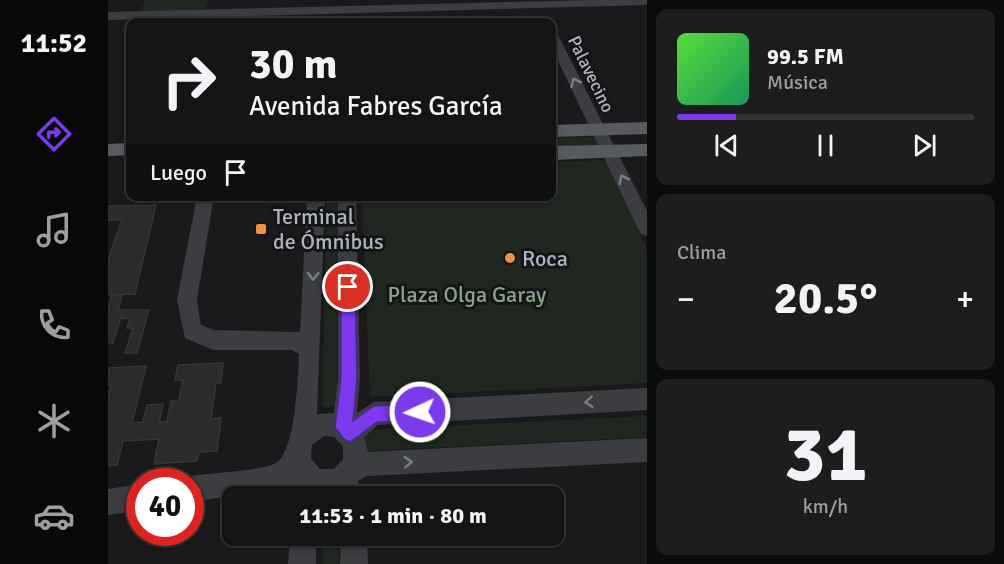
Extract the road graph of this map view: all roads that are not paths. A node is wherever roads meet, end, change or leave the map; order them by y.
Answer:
1 (647, 2) edge
2 (538, 6) edge
3 (322, 11) edge
4 (340, 11) edge
5 (108, 16) edge
6 (556, 43) edge
7 (647, 128) edge
8 (598, 129) junction
9 (556, 131) edge
10 (126, 149) edge
11 (108, 150) edge
12 (647, 150) edge
13 (609, 151) junction
14 (556, 153) edge
15 (108, 166) edge
16 (126, 166) edge
17 (206, 201) edge
18 (316, 201) edge
19 (347, 201) edge
20 (647, 229) edge
21 (310, 349) junction
22 (647, 399) edge
23 (347, 430) junction
24 (647, 450) edge
25 (300, 458) junction
26 (348, 480) edge
27 (304, 486) edge
28 (204, 487) edge
29 (126, 499) edge
30 (108, 502) edge
31 (303, 546) edge
32 (354, 546) edge
33 (302, 564) edge
34 (354, 564) edge

1 - 2 street
2 - 4 street
3 - 4 street
3 - 5 street
8 -> 6 street, Palavecino
7 - 8 main road
8 - 9 main road
8 - 13 street, Palavecino
10 - 11 main road
12 - 13 main road
13 - 14 main road
20 -> 13 street, Palavecino
15 - 16 main road
17 - 21 street
18 -> 21 street
19 - 23 street
21 - 25 street
22 -> 23 street
23 - 25 street
23 - 26 street
26 -> 24 street
25 - 26 street
25 - 27 street
25 - 28 street
29 - 30 street
31 - 33 street
32 - 34 street

